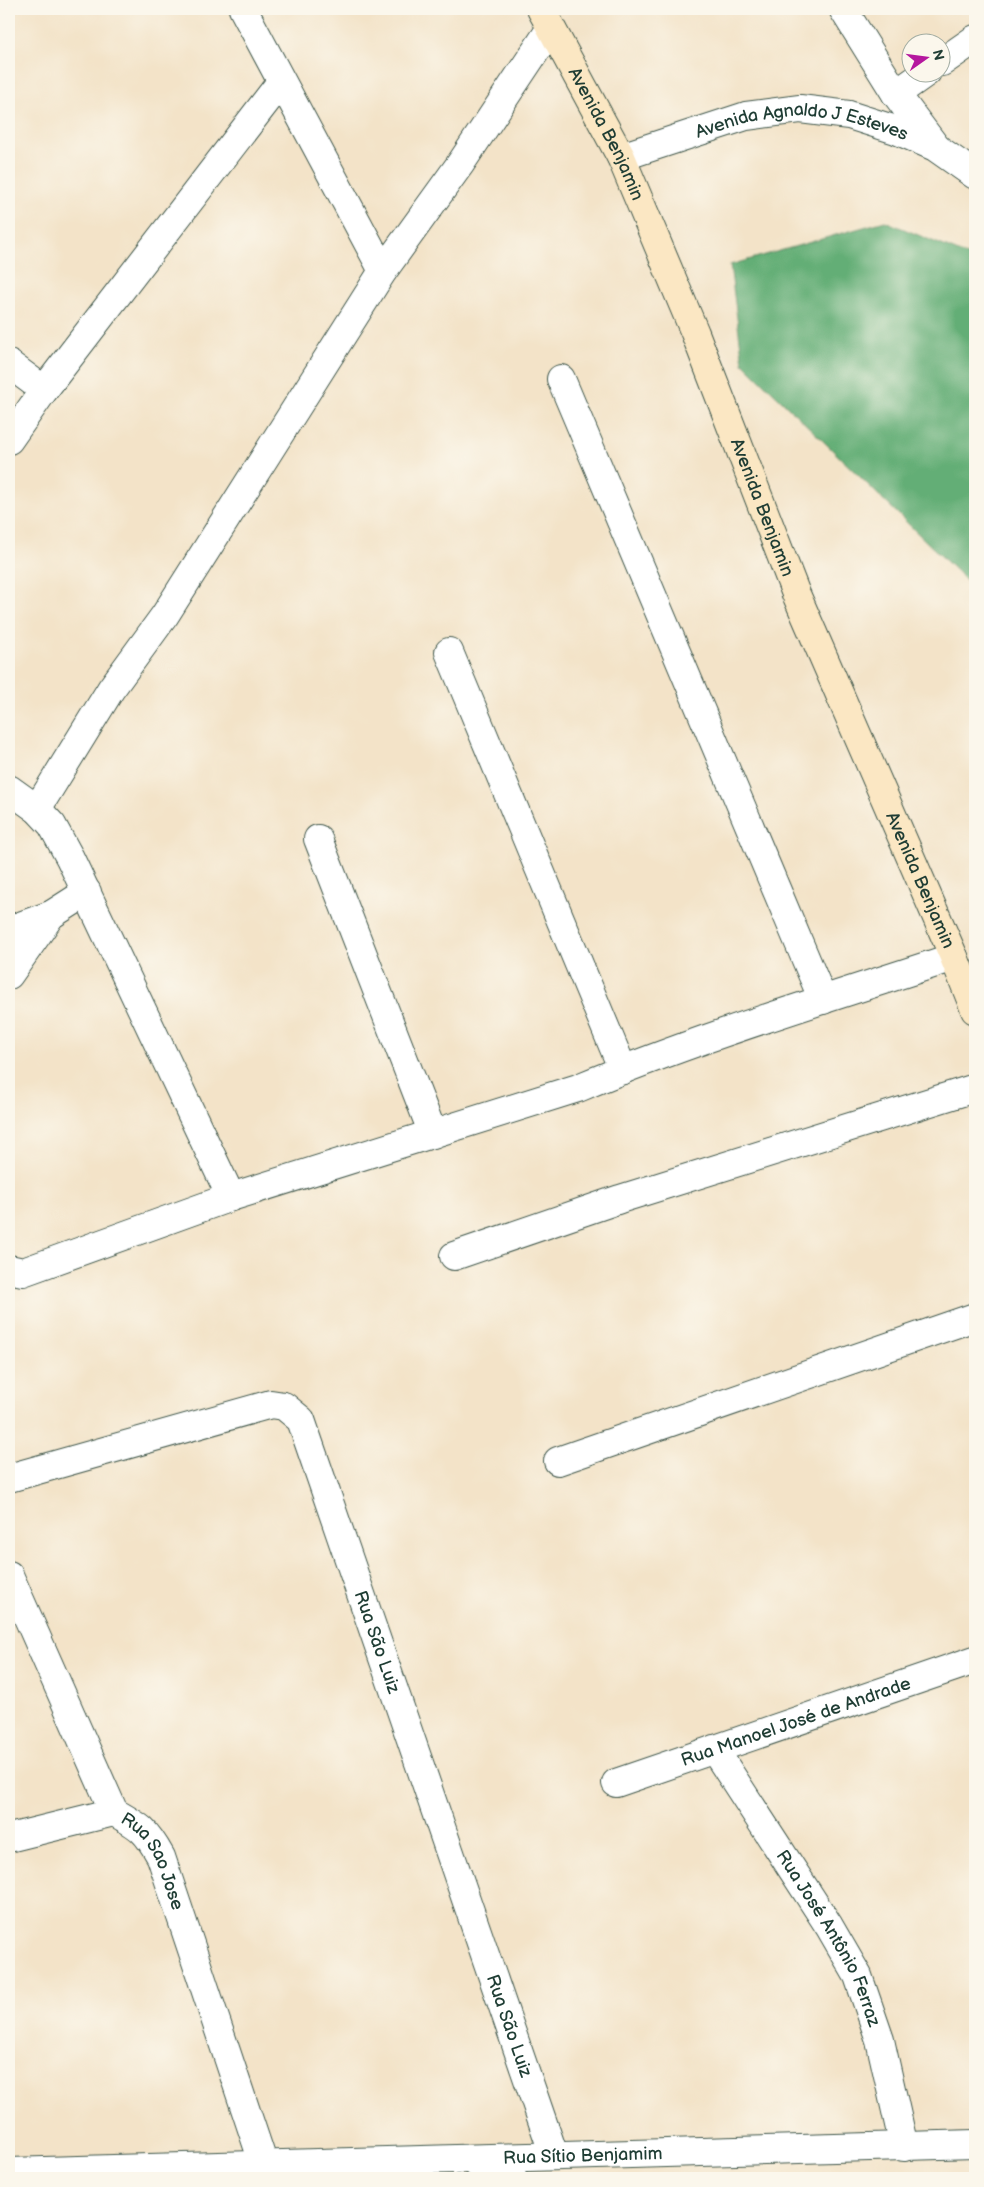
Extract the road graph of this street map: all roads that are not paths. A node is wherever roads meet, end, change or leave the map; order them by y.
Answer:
1 (243, 9) edge
2 (843, 9) edge
3 (546, 18) edge
4 (975, 38) edge
5 (952, 55) edge
6 (282, 82) junction
7 (913, 82) edge
8 (896, 94) junction
9 (935, 147) junction
10 (620, 157) junction
11 (975, 175) edge
12 (383, 271) junction
13 (9, 364) edge
14 (561, 379) dead end
15 (44, 390) junction
16 (9, 440) edge
17 (449, 652) dead end
18 (9, 789) edge
19 (37, 809) junction
20 (318, 839) dead end
21 (87, 892) junction
22 (51, 915) junction
23 (9, 930) edge
24 (954, 957) junction
25 (9, 975) edge
26 (823, 1000) junction
27 (975, 1010) edge
28 (623, 1070) junction
29 (975, 1088) edge
30 (433, 1134) junction
31 (231, 1196) junction
32 (454, 1256) dead end
33 (9, 1269) edge
34 (975, 1317) edge
35 (558, 1461) dead end
36 (9, 1478) edge
37 (9, 1575) edge
38 (975, 1660) edge
39 (714, 1749) junction
40 (616, 1783) dead end
41 (114, 1812) junction
42 (9, 1838) edge
43 (975, 2144) edge
44 (904, 2147) junction
45 (554, 2155) junction
46 (466, 2158) junction
47 (264, 2164) junction
48 (9, 2172) edge
49 (504, 2176) edge

1 - 6 street
2 - 8 street
3 - 10 street, Avenida Benjamin
3 - 12 street
4 - 5 street
6 - 12 street
6 - 15 street
7 - 8 street
8 - 9 street
9 - 10 street, Avenida Agnaldo J Esteves
9 - 11 street, Avenida Agnaldo J Esteves
10 - 24 street, Avenida Benjamin
12 - 19 street
13 - 15 street
14 - 26 street
15 - 16 street
17 - 28 street
18 - 19 street
19 - 21 street
20 - 30 street
21 - 22 street
21 - 31 street
22 - 23 street
22 - 25 street
24 - 26 street
24 - 27 street, Avenida Benjamin
26 - 28 street
28 - 30 street
29 - 32 street
30 - 31 street
31 - 33 street
34 - 35 street
36 - 45 street, Rua São Luiz
37 - 41 street, Rua Sao Jose
38 - 39 street, Rua Manoel José de Andrade
39 - 40 street, Rua Manoel José de Andrade
39 - 44 street, Rua José Antônio Ferraz
41 - 42 street
41 - 47 street, Rua Sao Jose
43 - 44 street, Rua Sítio Benjamim
44 - 45 street, Rua Sítio Benjamim
45 - 46 street, Rua Sítio Benjamim
46 - 47 street, Rua Sítio Benjamim
46 - 49 street
47 - 48 street, Rua Sítio Benjamim

